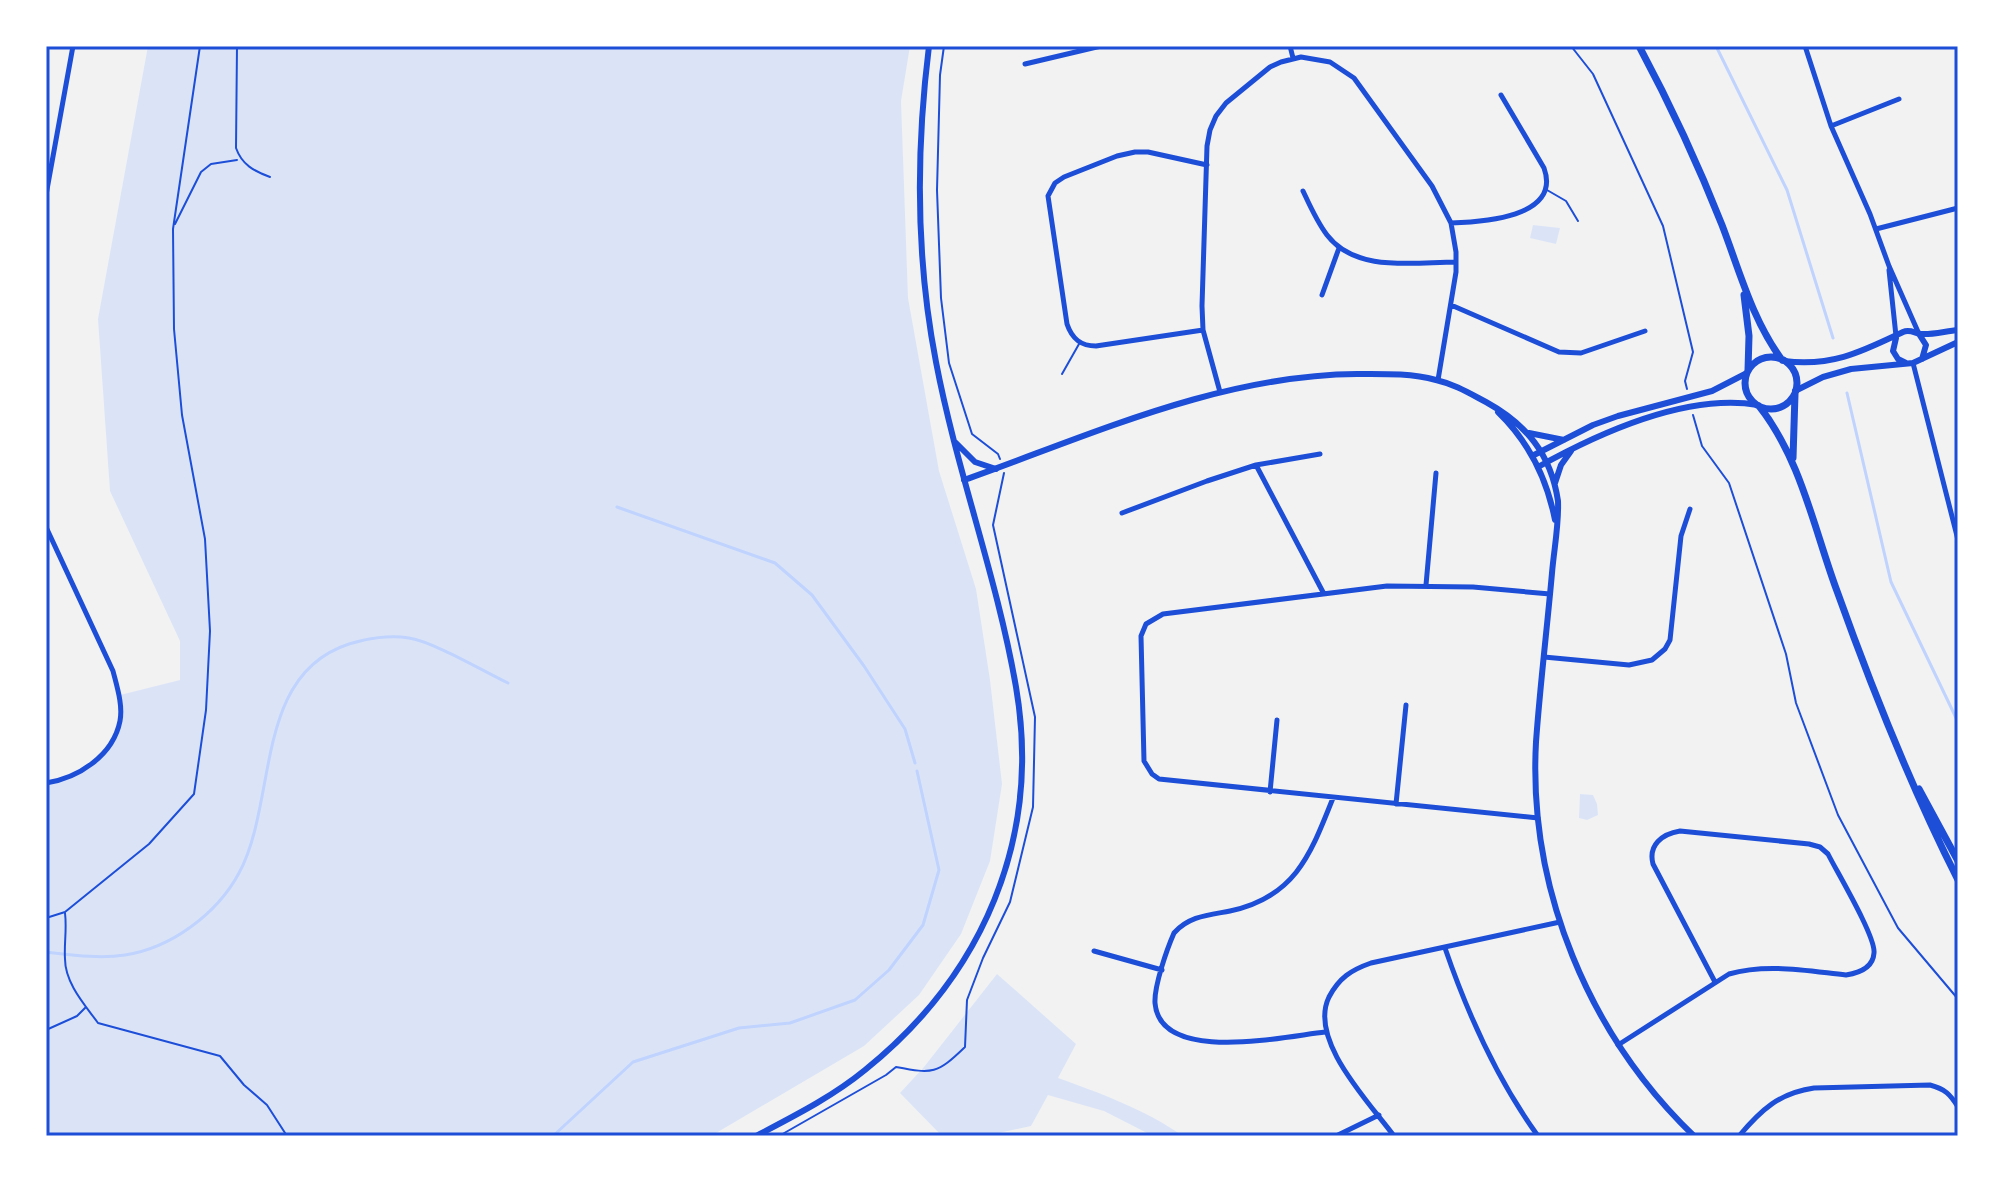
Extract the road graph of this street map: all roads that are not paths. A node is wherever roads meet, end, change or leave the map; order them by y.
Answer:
1 (73, 46) edge
2 (237, 46) edge
3 (929, 46) edge
4 (1101, 46) edge
5 (1290, 46) edge
6 (1639, 46) edge
7 (1805, 46) edge
8 (1293, 58) junction
9 (1025, 64) dead end
10 (1501, 95) dead end
11 (1899, 99) dead end
12 (1831, 126) junction
13 (1207, 165) junction
14 (270, 177) dead end
15 (1546, 190) junction
16 (1303, 191) dead end
17 (46, 195) edge
18 (1958, 208) edge
19 (1578, 221) dead end
20 (1451, 223) junction
21 (1876, 229) junction
22 (1339, 248) junction
23 (1456, 262) junction
24 (1889, 266) junction
25 (1743, 284) junction
26 (1322, 295) dead end
27 (1451, 305) junction
28 (1203, 330) junction
29 (1958, 330) edge
30 (1645, 331) dead end
31 (1919, 334) junction
32 (1896, 337) junction
33 (1080, 342) junction
34 (1958, 342) edge
35 (1783, 360) junction
36 (1913, 362) junction
37 (1747, 373) junction
38 (1062, 374) dead end
39 (1438, 380) junction
40 (1220, 392) junction
41 (1795, 392) junction
42 (1489, 404) junction
43 (1759, 405) junction
44 (1529, 433) junction
45 (953, 440) junction
46 (1564, 440) junction
47 (1573, 448) junction
48 (1542, 451) junction
49 (1320, 454) dead end
50 (1532, 456) junction
51 (1793, 460) junction
52 (1547, 461) junction
53 (1256, 465) junction
54 (1538, 467) junction
55 (996, 469) junction
56 (1436, 473) dead end
57 (964, 480) junction
58 (1555, 483) junction
59 (1690, 509) dead end
60 (1122, 513) dead end
61 (46, 527) edge
62 (1555, 540) junction
63 (1958, 540) edge
64 (1426, 585) junction
65 (1324, 594) junction
66 (1550, 594) junction
67 (1544, 657) junction
68 (1406, 705) dead end
69 (1277, 720) dead end
70 (1910, 773) junction
71 (46, 783) edge
72 (1270, 792) junction
73 (1333, 798) junction
74 (1396, 804) junction
75 (1538, 818) junction
76 (1958, 861) edge
77 (1958, 880) edge
78 (1560, 922) junction
79 (1445, 947) junction
80 (1094, 951) dead end
81 (1162, 970) junction
82 (1715, 982) junction
83 (1325, 1032) junction
84 (1618, 1045) junction
85 (1958, 1107) edge
86 (1379, 1115) junction
87 (756, 1136) edge
88 (1336, 1136) edge
89 (1394, 1136) edge
90 (1538, 1136) edge
91 (1694, 1136) edge
92 (1739, 1136) edge

1 - 17 street
2 - 14 lane
3 - 45 street
4 - 9 street
5 - 8 street
6 - 25 main road
7 - 12 street
8 - 13 street
8 - 20 street
10 - 15 street
11 - 12 street
12 - 21 street
13 - 28 street
13 - 33 street
15 - 19 lane
15 - 20 street
16 - 22 street
18 - 21 street
20 - 23 street
21 - 24 street
22 - 23 street
22 - 26 street
23 - 27 street
24 - 31 street
24 - 32 street
25 - 35 main road
25 - 37 main road
27 - 30 street
27 - 39 street
28 - 33 street
28 - 40 street
29 - 31 street
31 - 32 street
31 - 36 street
32 - 35 street
32 - 36 street
33 - 38 lane
34 - 36 street
35 - 37 main road
35 - 41 main road
36 - 41 street
36 - 63 street
37 - 43 main road
37 - 46 street
39 - 40 street
39 - 42 street
40 - 55 street
41 - 43 main road
41 - 51 main road
42 - 44 street
42 - 50 street
43 - 47 street
43 - 51 main road
44 - 46 street
44 - 48 street
45 - 55 street
45 - 57 street
46 - 48 street
47 - 52 street
47 - 58 street
48 - 50 street
48 - 52 street
49 - 53 street
50 - 54 street
51 - 70 main road
52 - 54 street
52 - 58 street
53 - 60 street
53 - 65 street
54 - 62 street
55 - 57 street
56 - 64 street
57 - 87 street
58 - 62 street
59 - 67 street
61 - 71 street
62 - 66 street
64 - 65 street
64 - 66 street
65 - 72 street
66 - 67 street
67 - 75 street
68 - 74 street
69 - 72 street
70 - 76 main road
70 - 77 main road
72 - 73 street
73 - 74 street
73 - 81 street
74 - 75 street
75 - 78 street
78 - 79 street
78 - 84 street
79 - 83 street
79 - 90 street
80 - 81 street
81 - 83 street
82 - 82 street
82 - 84 street
83 - 86 street
84 - 91 street
85 - 92 street
86 - 88 street
86 - 89 street

